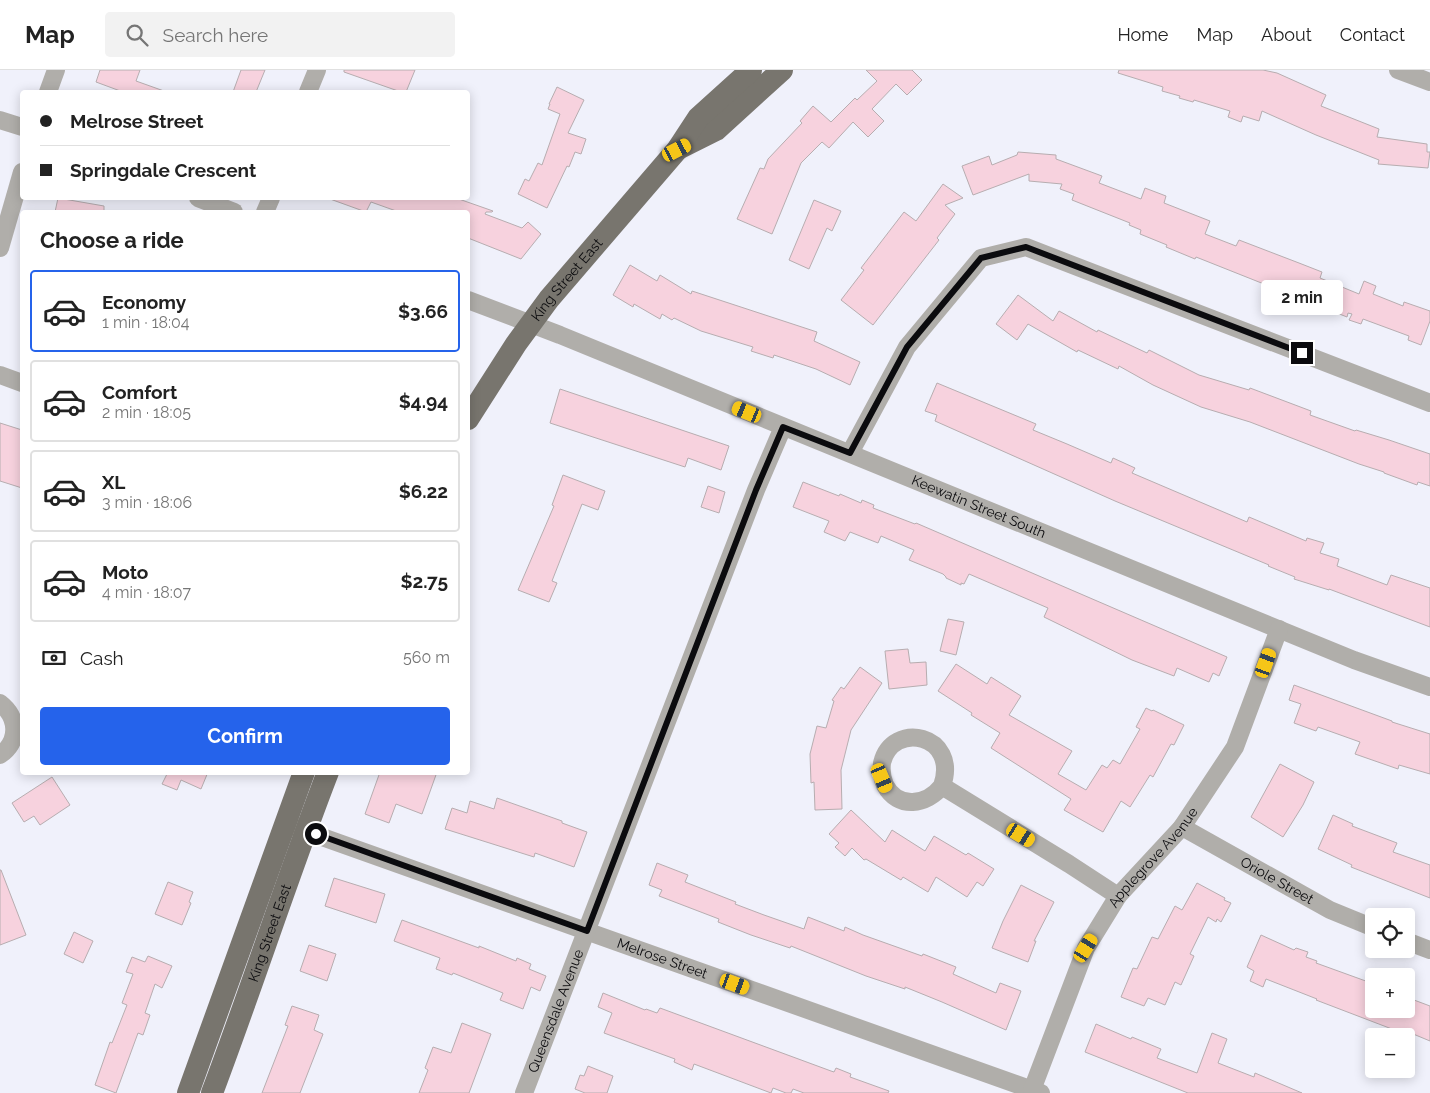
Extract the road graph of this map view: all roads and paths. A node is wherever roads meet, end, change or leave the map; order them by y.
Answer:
1 (56, 70) edge
2 (316, 70) edge
3 (751, 70) edge
4 (782, 70) edge
5 (1398, 70) edge
6 (1430, 82) edge
7 (49, 90) edge
8 (309, 90) edge
9 (0, 120) edge
10 (20, 126) edge
11 (677, 150) junction
12 (20, 179) edge
13 (203, 200) edge
14 (229, 210) edge
15 (0, 248) edge
16 (470, 301) edge
17 (530, 324) junction
18 (0, 374) edge
19 (20, 382) edge
20 (1430, 403) edge
21 (470, 416) edge
22 (783, 427) junction
23 (850, 453) junction
24 (1279, 629) junction
25 (1430, 687) edge
26 (0, 702) edge
27 (0, 755) edge
28 (304, 775) edge
29 (326, 775) edge
30 (942, 786) dead end
31 (295, 827) junction
32 (1182, 827) junction
33 (1118, 896) junction
34 (1365, 924) edge
35 (587, 931) junction
36 (1415, 944) edge
37 (1430, 950) edge
38 (1036, 1091) edge
39 (188, 1093) edge
40 (212, 1093) edge
41 (524, 1093) edge

1 - 7 street
2 - 8 street
3 - 11 main road, King Street East
4 - 11 main road, King Street East
5 - 6 street
9 - 10 street
11 - 17 main road, King Street East
12 - 15 street
13 - 14 street
16 - 17 street, Keewatin Street South
17 - 21 main road, King Street East
17 - 22 street, Keewatin Street South
18 - 19 street
20 - 23 street
22 - 23 street, Keewatin Street South
22 - 35 street, Queensdale Avenue
23 - 24 street, Keewatin Street South
24 - 25 street, Keewatin Street South
24 - 32 street, Applegrove Avenue
26 - 27 street
28 - 31 main road, King Street East
29 - 31 main road, King Street East
30 - 33 street
31 - 35 street, Melrose Street
31 - 39 main road, King Street East
31 - 40 main road, King Street East
32 - 33 street, Applegrove Avenue
32 - 34 street, Oriole Street
33 - 38 street, Applegrove Avenue
35 - 38 street, Melrose Street
35 - 41 street, Queensdale Avenue
36 - 37 street

